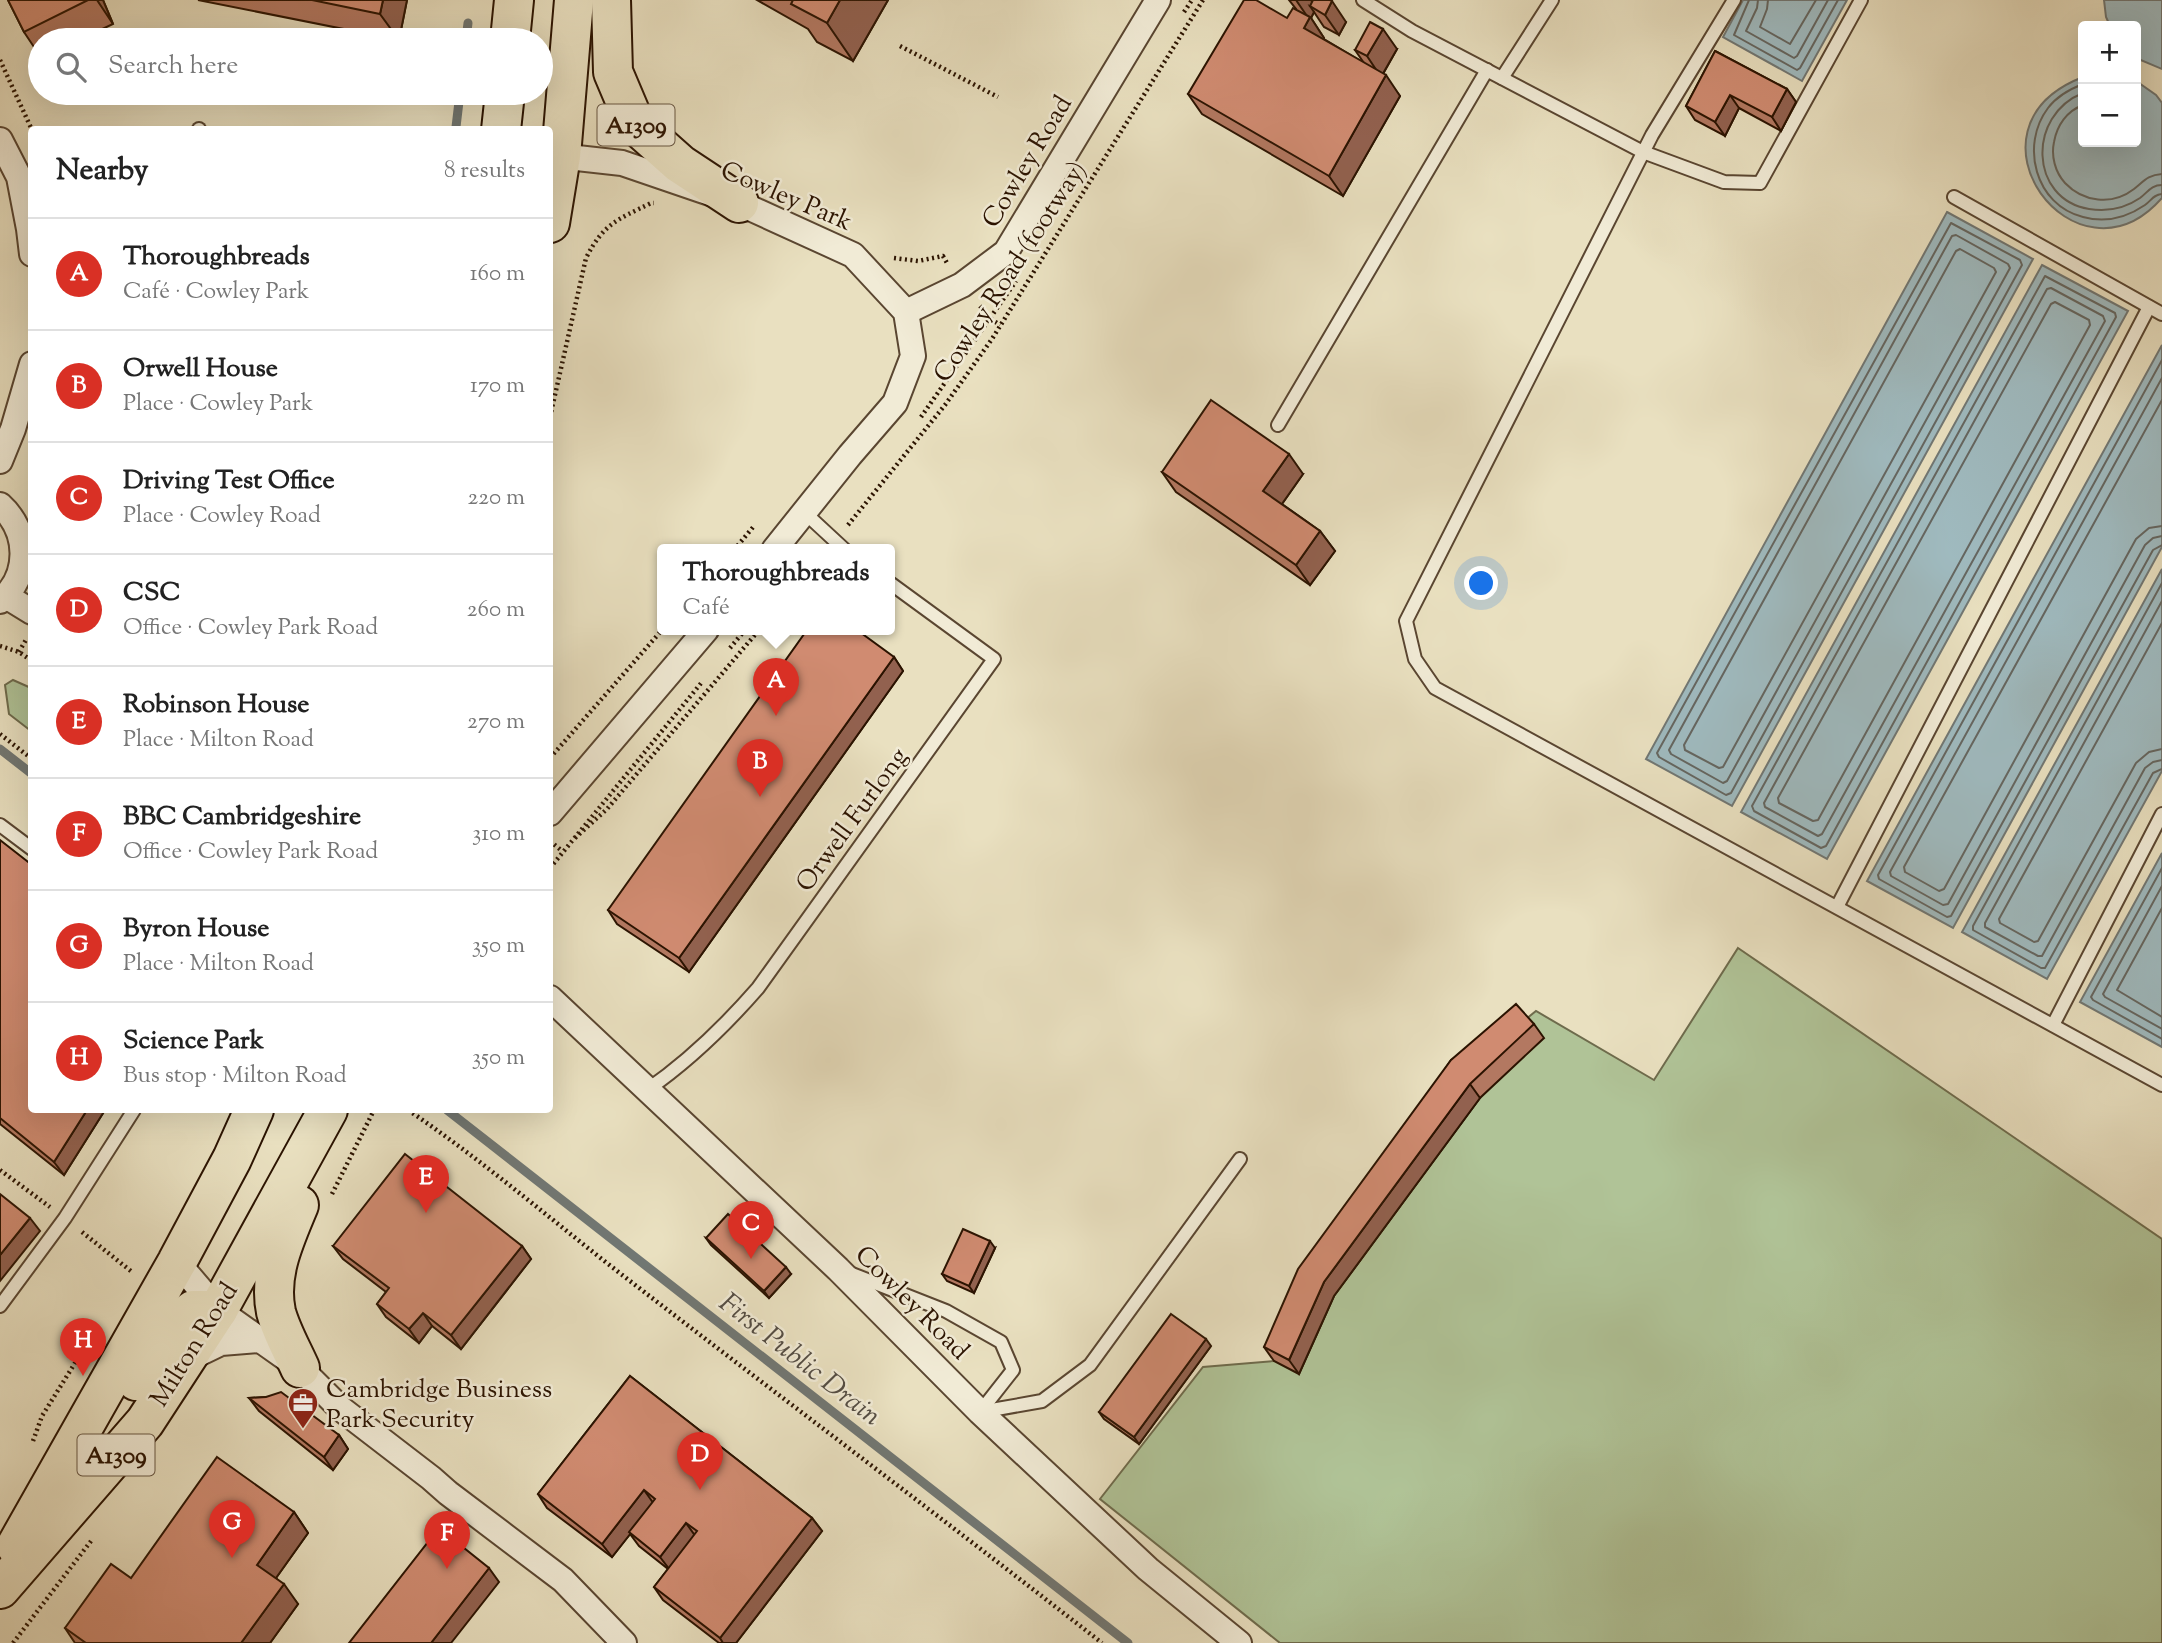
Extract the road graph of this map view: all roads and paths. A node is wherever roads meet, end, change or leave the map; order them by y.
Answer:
1 (514, 0) edge
2 (574, 0) edge
3 (611, 0) edge
4 (1158, 0) edge
5 (1203, 0) edge
6 (1363, 0) edge
7 (1552, 0) edge
8 (1734, 0) edge
9 (1861, 0) edge
10 (511, 28) edge
11 (900, 46) dead end
12 (0, 60) edge
13 (1487, 70) junction
14 (1502, 78) junction
15 (998, 97) dead end
16 (504, 105) edge
17 (30, 126) edge
18 (501, 126) edge
19 (0, 140) edge
20 (1643, 152) junction
21 (555, 156) edge
22 (25, 173) edge
23 (553, 183) edge
24 (1954, 197) dead end
25 (739, 203) junction
26 (663, 205) dead end
27 (28, 215) edge
28 (2149, 307) junction
29 (906, 313) junction
30 (2162, 314) edge
31 (28, 378) edge
32 (553, 404) edge
33 (1278, 425) dead end
34 (0, 461) edge
35 (0, 505) edge
36 (805, 513) junction
37 (760, 520) dead end
38 (739, 544) edge
39 (779, 544) edge
40 (837, 544) edge
41 (841, 544) edge
42 (895, 587) edge
43 (3, 598) edge
44 (28, 610) edge
45 (658, 635) edge
46 (702, 635) edge
47 (740, 635) edge
48 (755, 635) edge
49 (28, 638) edge
50 (0, 646) edge
51 (727, 651) dead end
52 (19, 652) junction
53 (28, 659) edge
54 (710, 672) dead end
55 (0, 734) edge
56 (553, 755) edge
57 (28, 756) edge
58 (553, 809) edge
59 (2162, 814) edge
60 (0, 825) edge
61 (553, 843) edge
62 (28, 846) edge
63 (562, 850) junction
64 (553, 864) edge
65 (1837, 907) junction
66 (553, 1001) edge
67 (2053, 1025) junction
68 (2162, 1085) edge
69 (647, 1090) junction
70 (132, 1113) edge
71 (253, 1113) edge
72 (412, 1113) edge
73 (325, 1116) edge
74 (1240, 1159) dead end
75 (0, 1170) edge
76 (65, 1218) junction
77 (177, 1262) junction
78 (127, 1267) dead end
79 (838, 1269) junction
80 (0, 1306) edge
81 (218, 1310) junction
82 (260, 1339) junction
83 (184, 1361) junction
84 (300, 1368) junction
85 (980, 1412) junction
86 (60, 1467) junction
87 (0, 1576) edge
88 (0, 1589) edge
89 (624, 1643) edge
90 (1102, 1643) edge
91 (1239, 1643) edge

1 - 10 main road
2 - 21 main road, A1309
3 - 25 main road, A1309
4 - 29 street, Cowley Road
5 - 41 path, Cowley Road (footway)
6 - 13 lane
7 - 14 lane
8 - 20 lane
9 - 20 lane
11 - 15 path
12 - 17 path
13 - 14 lane
13 - 33 lane
14 - 20 lane
16 - 18 main road
19 - 22 street
20 - 65 lane
21 - 23 main road, A1309
21 - 25 street, Cowley Park
22 - 27 street
24 - 28 lane
25 - 29 street, Cowley Park
26 - 32 path
28 - 30 lane
28 - 65 lane
29 - 36 street
31 - 34 street
35 - 43 street
36 - 39 street
36 - 40 lane
37 - 38 path
42 - 69 lane, Orwell Furlong
43 - 44 street
45 - 56 path
46 - 58 street
47 - 51 path
48 - 63 path
49 - 52 path
50 - 52 path
52 - 53 path
54 - 63 path
55 - 57 path
59 - 67 lane
60 - 62 lane
61 - 63 path
63 - 64 path
65 - 67 lane
66 - 69 street, Cowley Road
67 - 68 lane
69 - 79 street, Cowley Road
70 - 76 lane
71 - 77 main road, Milton Road / A1309
72 - 90 path
73 - 81 main road, Milton Road / A1309
73 - 84 main road, A1309
74 - 85 lane
75 - 76 path
76 - 78 path
76 - 80 lane
77 - 81 street
77 - 86 main road, Milton Road / A1309
79 - 85 street, Cowley Road
79 - 85 lane
81 - 82 street
81 - 83 main road, Milton Road / A1309
81 - 86 main road, A1309
82 - 83 street
82 - 84 street
83 - 88 main road, Milton Road / A1309
84 - 89 street
85 - 91 street, Cowley Road
86 - 87 main road, Milton Road / A1309

